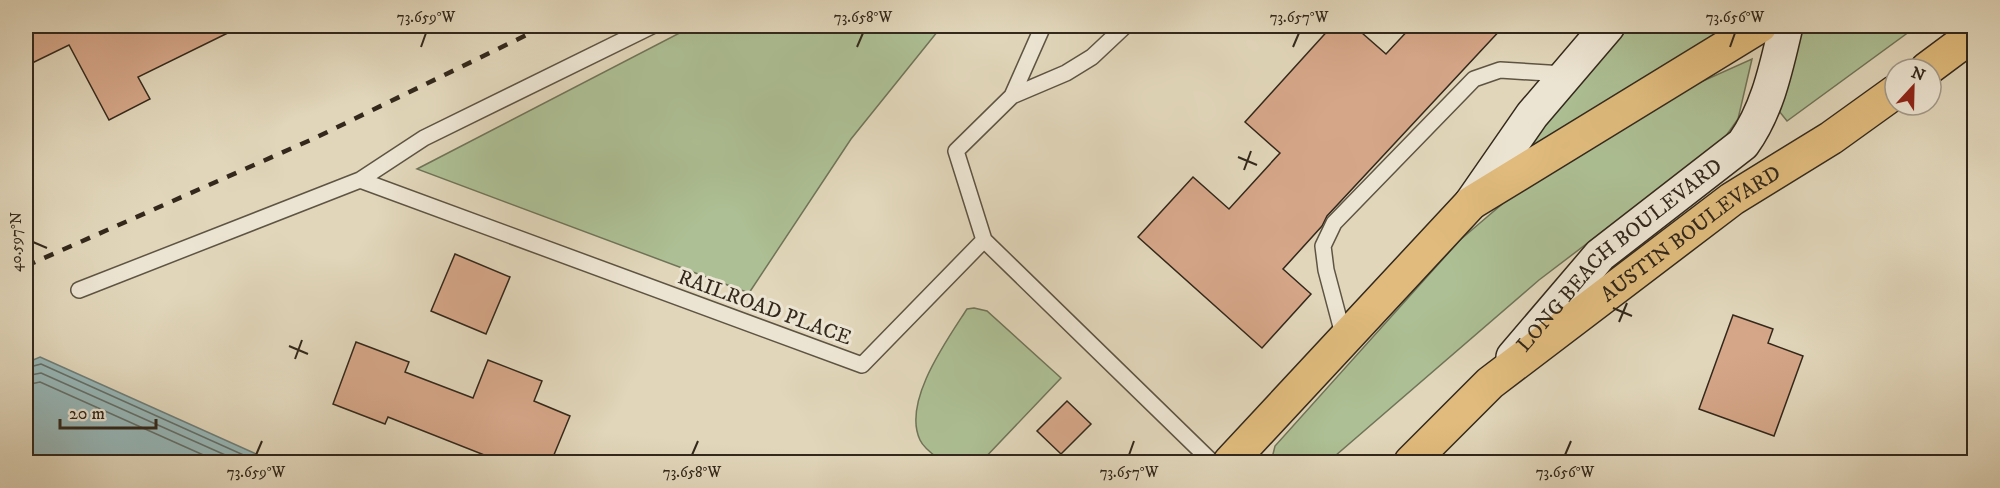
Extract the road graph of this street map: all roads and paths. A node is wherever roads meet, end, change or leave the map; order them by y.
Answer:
1 (652, 26) edge
2 (1043, 26) edge
3 (1125, 26) edge
4 (1608, 26) edge
5 (1760, 26) edge
6 (1786, 26) edge
7 (1974, 34) edge
8 (1943, 57) edge
9 (1567, 75) junction
10 (1012, 96) junction
11 (1883, 101) edge
12 (360, 180) junction
13 (1470, 203) junction
14 (984, 240) junction
15 (79, 290) dead end
16 (1344, 338) junction
17 (1490, 384) junction
18 (1212, 462) edge
19 (1230, 462) edge
20 (1411, 462) edge

1 - 12 lane
2 - 10 lane
3 - 10 lane
4 - 9 main road
5 - 13 main road
6 - 17 main road, LONG BEACH BOULEVARD
7 - 8 main road
9 - 13 main road
9 - 16 lane
10 - 14 lane
11 - 17 main road, AUSTIN BOULEVARD
12 - 14 lane, RAILROAD PLACE
12 - 15 lane
13 - 16 main road
14 - 18 lane
16 - 19 main road
17 - 20 main road, LONG BEACH BOULEVARD

